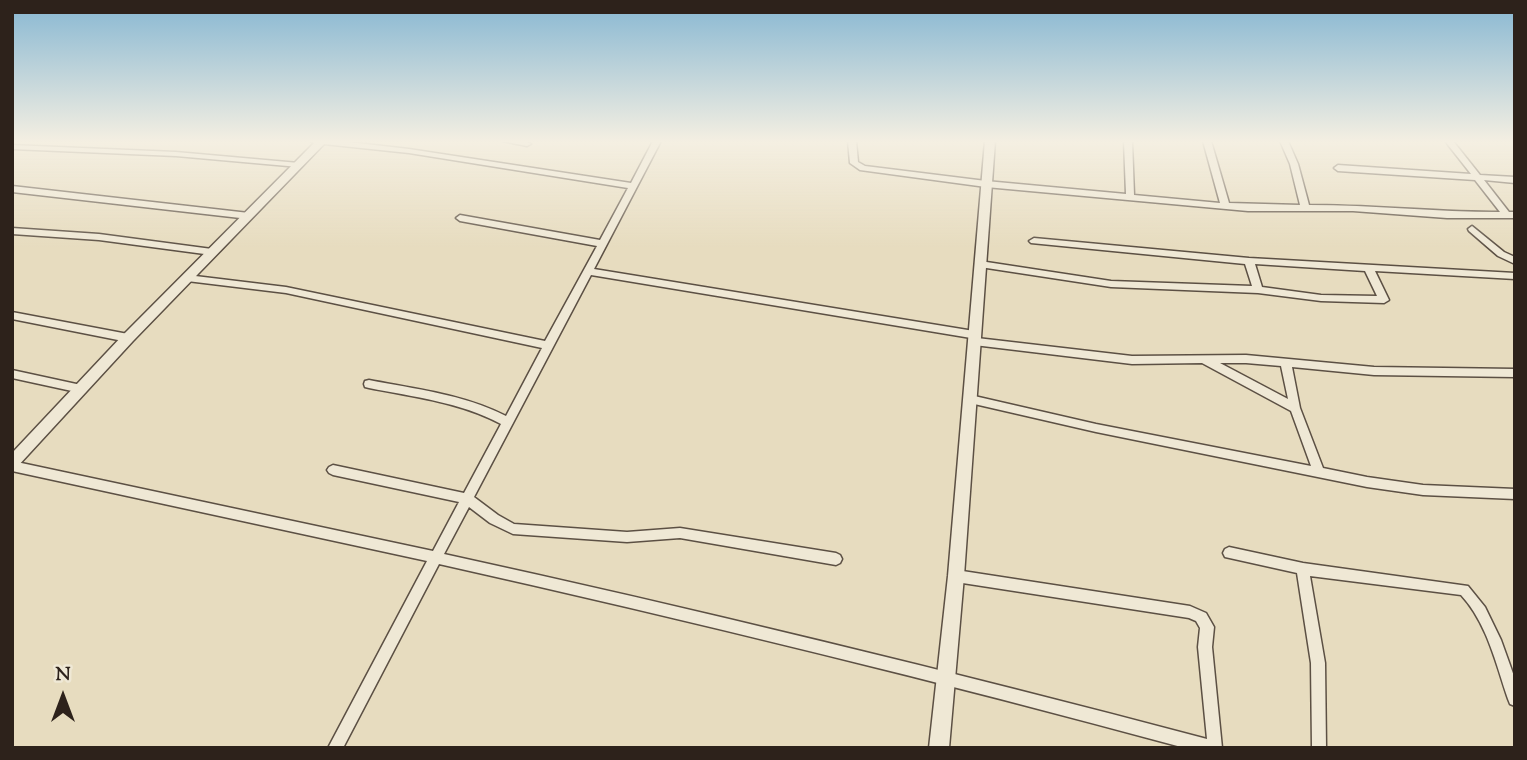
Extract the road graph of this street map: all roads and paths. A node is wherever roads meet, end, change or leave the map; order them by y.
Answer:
1 (288, 176) edge
2 (573, 176) edge
3 (639, 176) edge
4 (928, 176) edge
5 (987, 176) edge
6 (1129, 176) edge
7 (1217, 176) edge
8 (1297, 176) edge
9 (1455, 176) edge
10 (1476, 178) junction
11 (1515, 180) edge
12 (986, 184) junction
13 (634, 186) junction
14 (12, 189) edge
15 (1130, 197) junction
16 (1225, 205) junction
17 (1305, 208) junction
18 (1447, 215) junction
19 (1511, 215) edge
20 (249, 216) junction
21 (1473, 216) junction
22 (460, 218) dead end
23 (1472, 229) junction
24 (12, 231) edge
25 (23, 233) junction
26 (1034, 241) dead end
27 (12, 242) edge
28 (603, 244) junction
29 (212, 252) junction
30 (1249, 261) junction
31 (1515, 261) edge
32 (980, 264) junction
33 (1368, 267) junction
34 (589, 271) junction
35 (1515, 276) edge
36 (187, 278) junction
37 (1258, 290) junction
38 (12, 315) edge
39 (128, 338) junction
40 (974, 338) junction
41 (549, 346) junction
42 (1205, 359) junction
43 (1286, 364) junction
44 (1515, 373) edge
45 (12, 374) edge
46 (369, 384) dead end
47 (81, 388) junction
48 (970, 399) junction
49 (1295, 408) junction
50 (508, 422) junction
51 (12, 464) edge
52 (333, 470) dead end
53 (1319, 473) junction
54 (1515, 494) edge
55 (468, 499) junction
56 (1229, 553) dead end
57 (438, 556) junction
58 (836, 559) dead end
59 (1303, 569) junction
60 (956, 576) junction
61 (944, 677) junction
62 (1515, 699) edge
63 (335, 748) edge
64 (939, 748) edge
65 (1214, 748) edge
66 (1319, 748) edge

1 - 20 street
2 - 13 street
3 - 13 street
4 - 12 street
5 - 12 street
6 - 15 street
7 - 16 street
8 - 17 street
9 - 10 street
10 - 11 street
10 - 19 street
12 - 15 street
12 - 32 street
13 - 28 street
14 - 20 street
15 - 16 street
16 - 17 street
17 - 18 street
18 - 21 street
18 - 23 street
19 - 21 street
20 - 29 street
21 - 23 street
22 - 28 street
23 - 31 street
24 - 25 street
25 - 27 street
25 - 29 street
26 - 30 street
28 - 34 street
29 - 36 street
30 - 33 street
30 - 37 street
32 - 37 street
32 - 40 street
33 - 35 street
33 - 37 street
34 - 40 street
34 - 41 street
36 - 39 street
36 - 41 street
38 - 39 street
39 - 47 street
40 - 42 street
40 - 48 street
41 - 50 street
42 - 43 street
42 - 49 street
43 - 44 street
43 - 49 street
45 - 47 street
46 - 50 street
47 - 51 street
48 - 53 street
48 - 60 street
49 - 53 street
50 - 55 street
51 - 57 street
52 - 55 street
53 - 54 street
55 - 57 street
55 - 58 street
56 - 59 street
57 - 61 street
57 - 63 street
59 - 62 street
59 - 66 street
60 - 61 street
60 - 65 street
61 - 64 street
61 - 65 street

